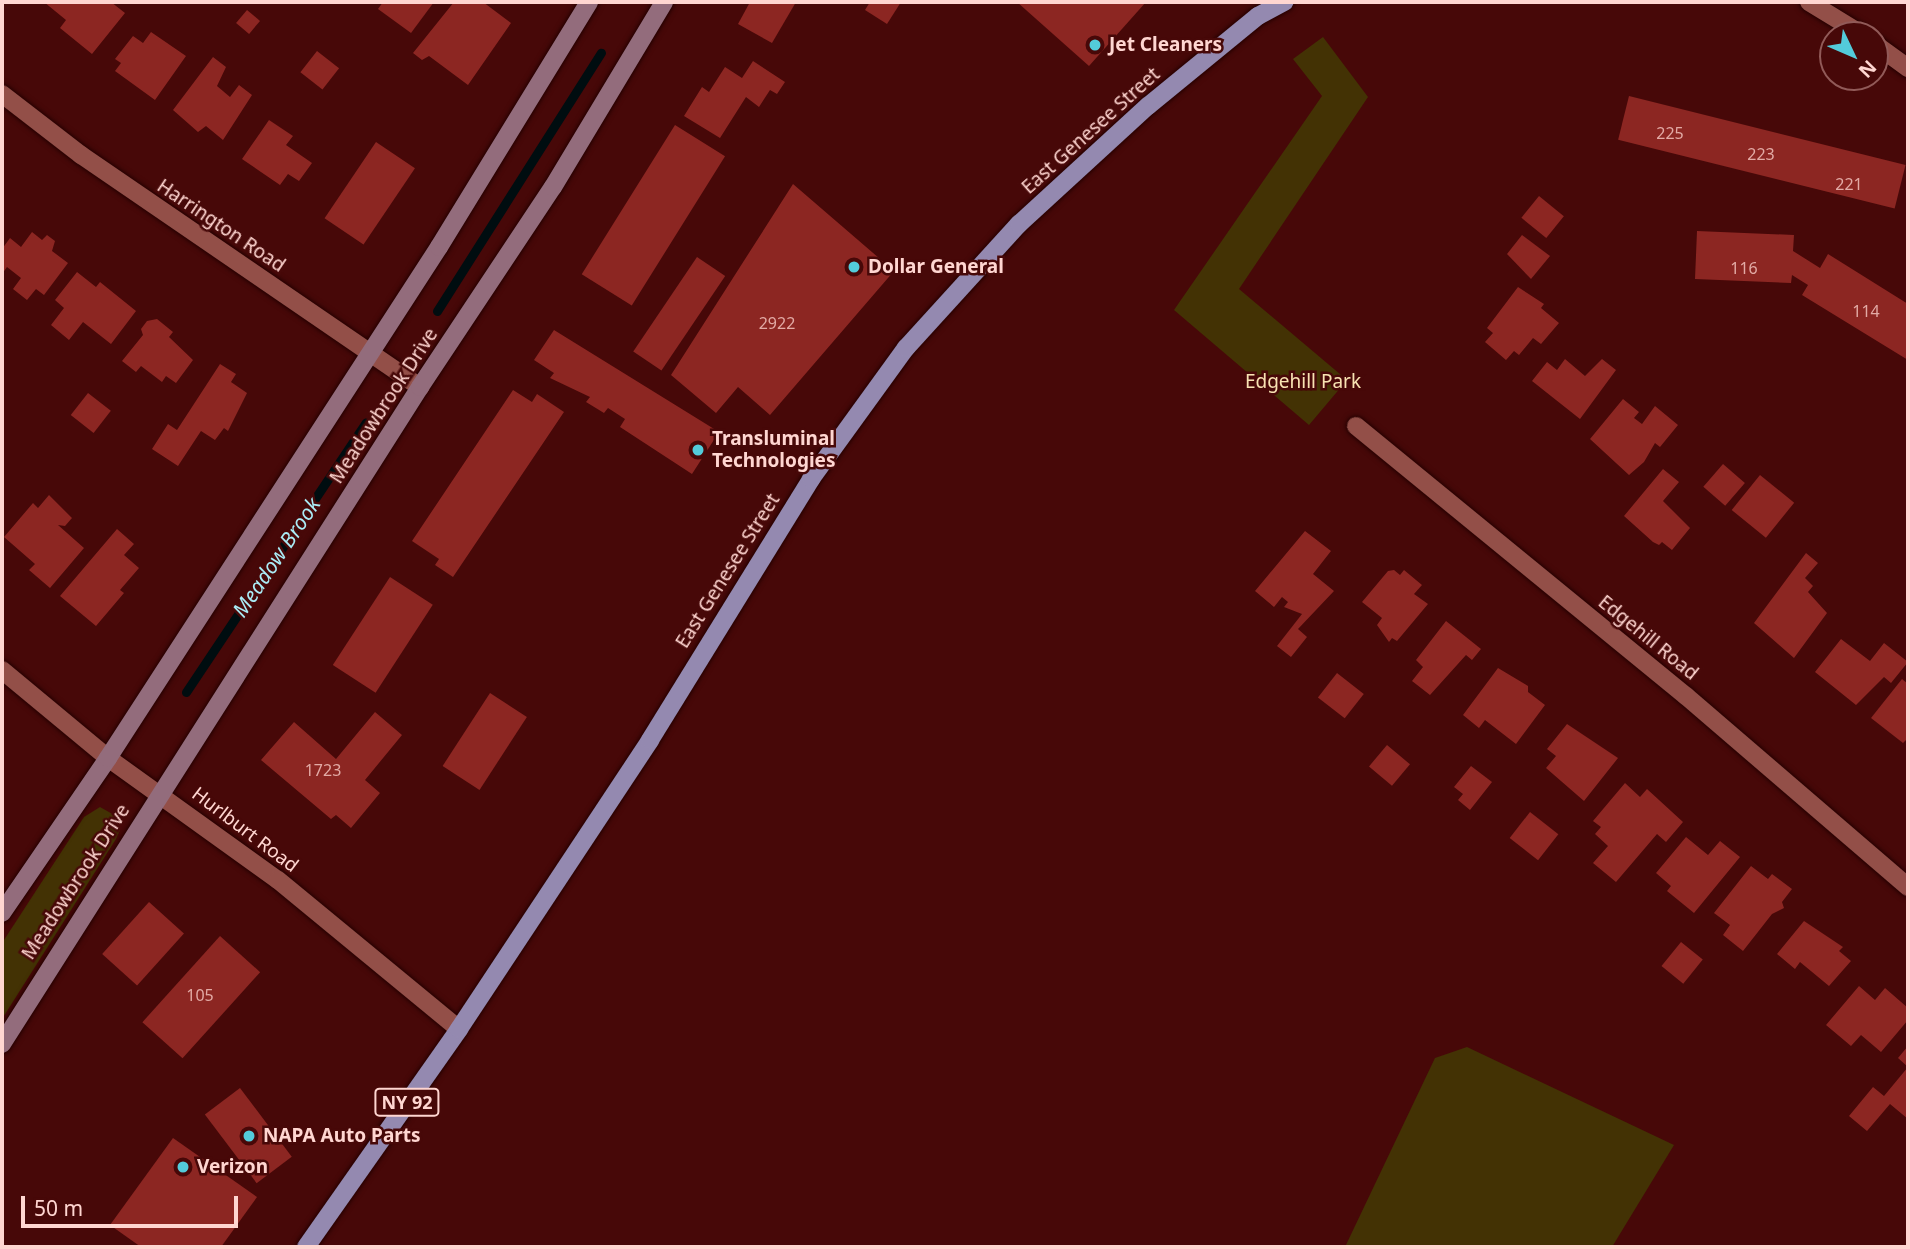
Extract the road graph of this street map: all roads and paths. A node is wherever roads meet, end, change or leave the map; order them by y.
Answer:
1 (589, 2) edge
2 (1284, 2) edge
3 (1809, 2) edge
4 (658, 4) edge
5 (1840, 21) edge
6 (1889, 54) edge
7 (1908, 68) edge
8 (2, 94) edge
9 (369, 353) junction
10 (420, 387) junction
11 (1356, 426) dead end
12 (2, 670) edge
13 (108, 758) junction
14 (159, 793) junction
15 (1908, 887) edge
16 (2, 913) edge
17 (459, 1028) junction
18 (2, 1044) edge
19 (306, 1247) edge

1 - 9 street
2 - 17 main road, East Genesee Street / NY 92
3 - 5 street
4 - 10 street, Meadowbrook Drive
6 - 7 street
8 - 9 street, Harrington Road
9 - 10 street, Harrington Road
9 - 13 street
10 - 14 street, Meadowbrook Drive
11 - 15 street, Edgehill Road
12 - 13 street, Hurlburt Road
13 - 14 street, Hurlburt Road
13 - 16 street
14 - 17 street, Hurlburt Road
14 - 18 street, Meadowbrook Drive
17 - 19 main road, East Genesee Street / NY 92

